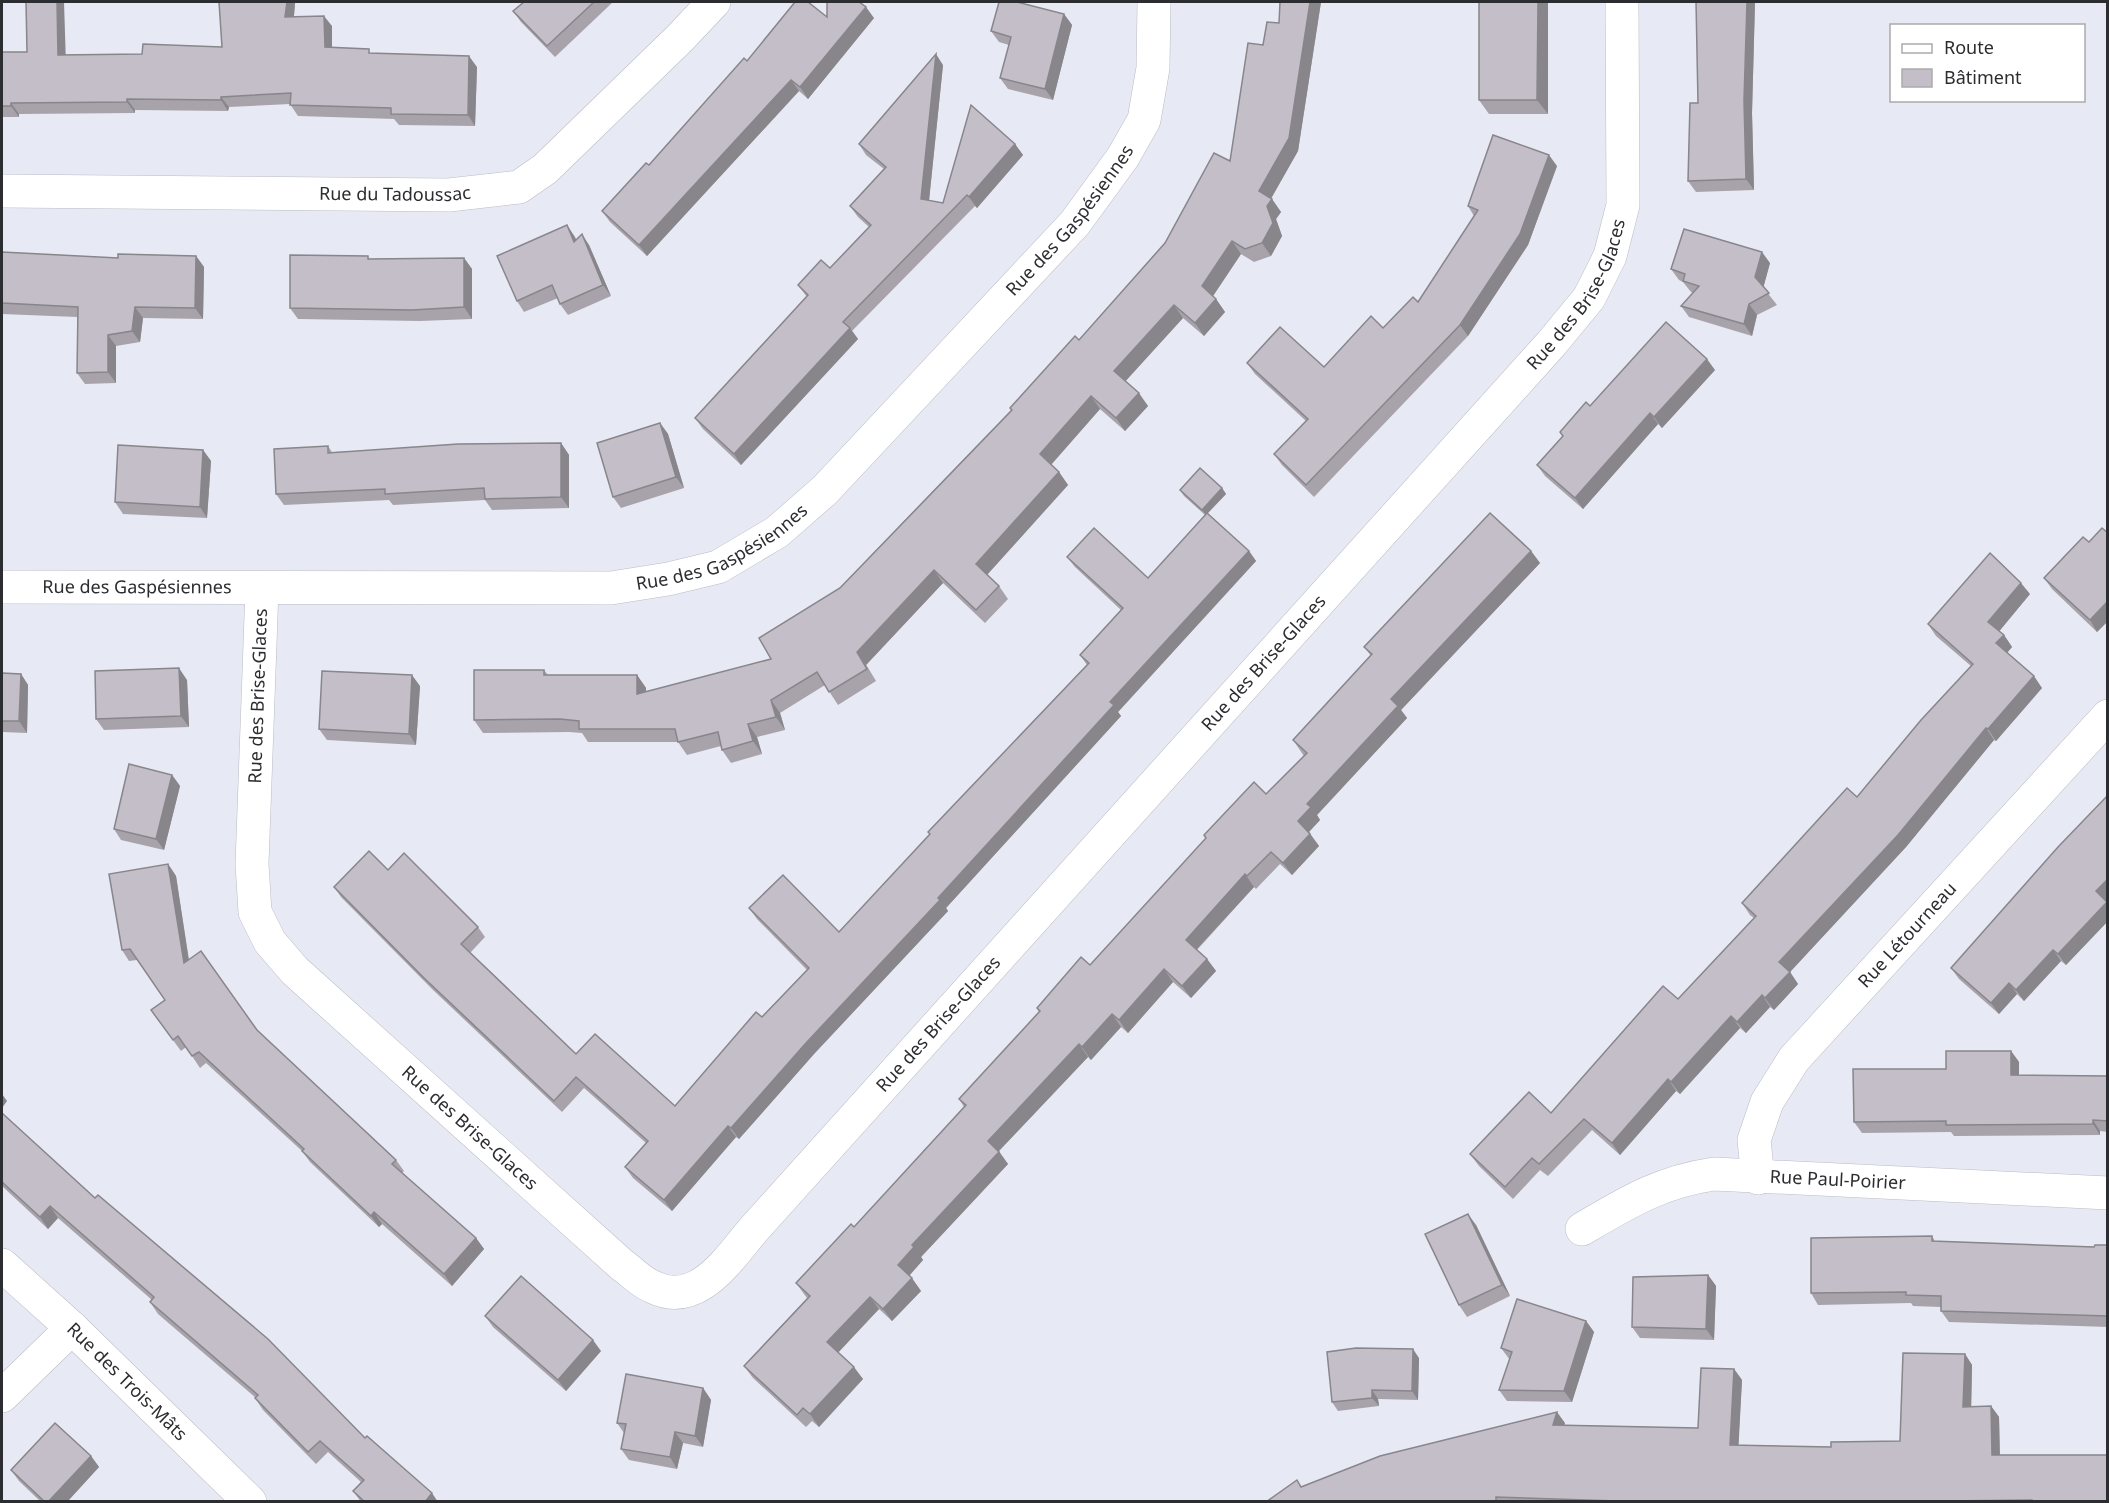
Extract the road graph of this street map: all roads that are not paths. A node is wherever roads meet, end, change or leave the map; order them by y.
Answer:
1 (714, 2) edge
2 (1154, 2) edge
3 (1622, 2) edge
4 (2, 191) edge
5 (2, 587) edge
6 (262, 589) junction
7 (2108, 716) edge
8 (1758, 1178) junction
9 (2108, 1193) edge
10 (1582, 1229) dead end
11 (2, 1265) edge
12 (72, 1328) junction
13 (2, 1396) edge
14 (250, 1502) edge

1 - 4 street, Rue du Tadoussac
2 - 6 street, Rue des Gaspésiennes
3 - 6 street, Rue des Brise-Glaces
5 - 6 street, Rue des Gaspésiennes
7 - 8 street, Rue Létourneau
8 - 9 street, Rue Paul-Poirier
8 - 10 street, Rue Paul-Poirier
11 - 12 street, Rue des Trois-Mâts
12 - 13 street
12 - 14 street, Rue des Trois-Mâts

